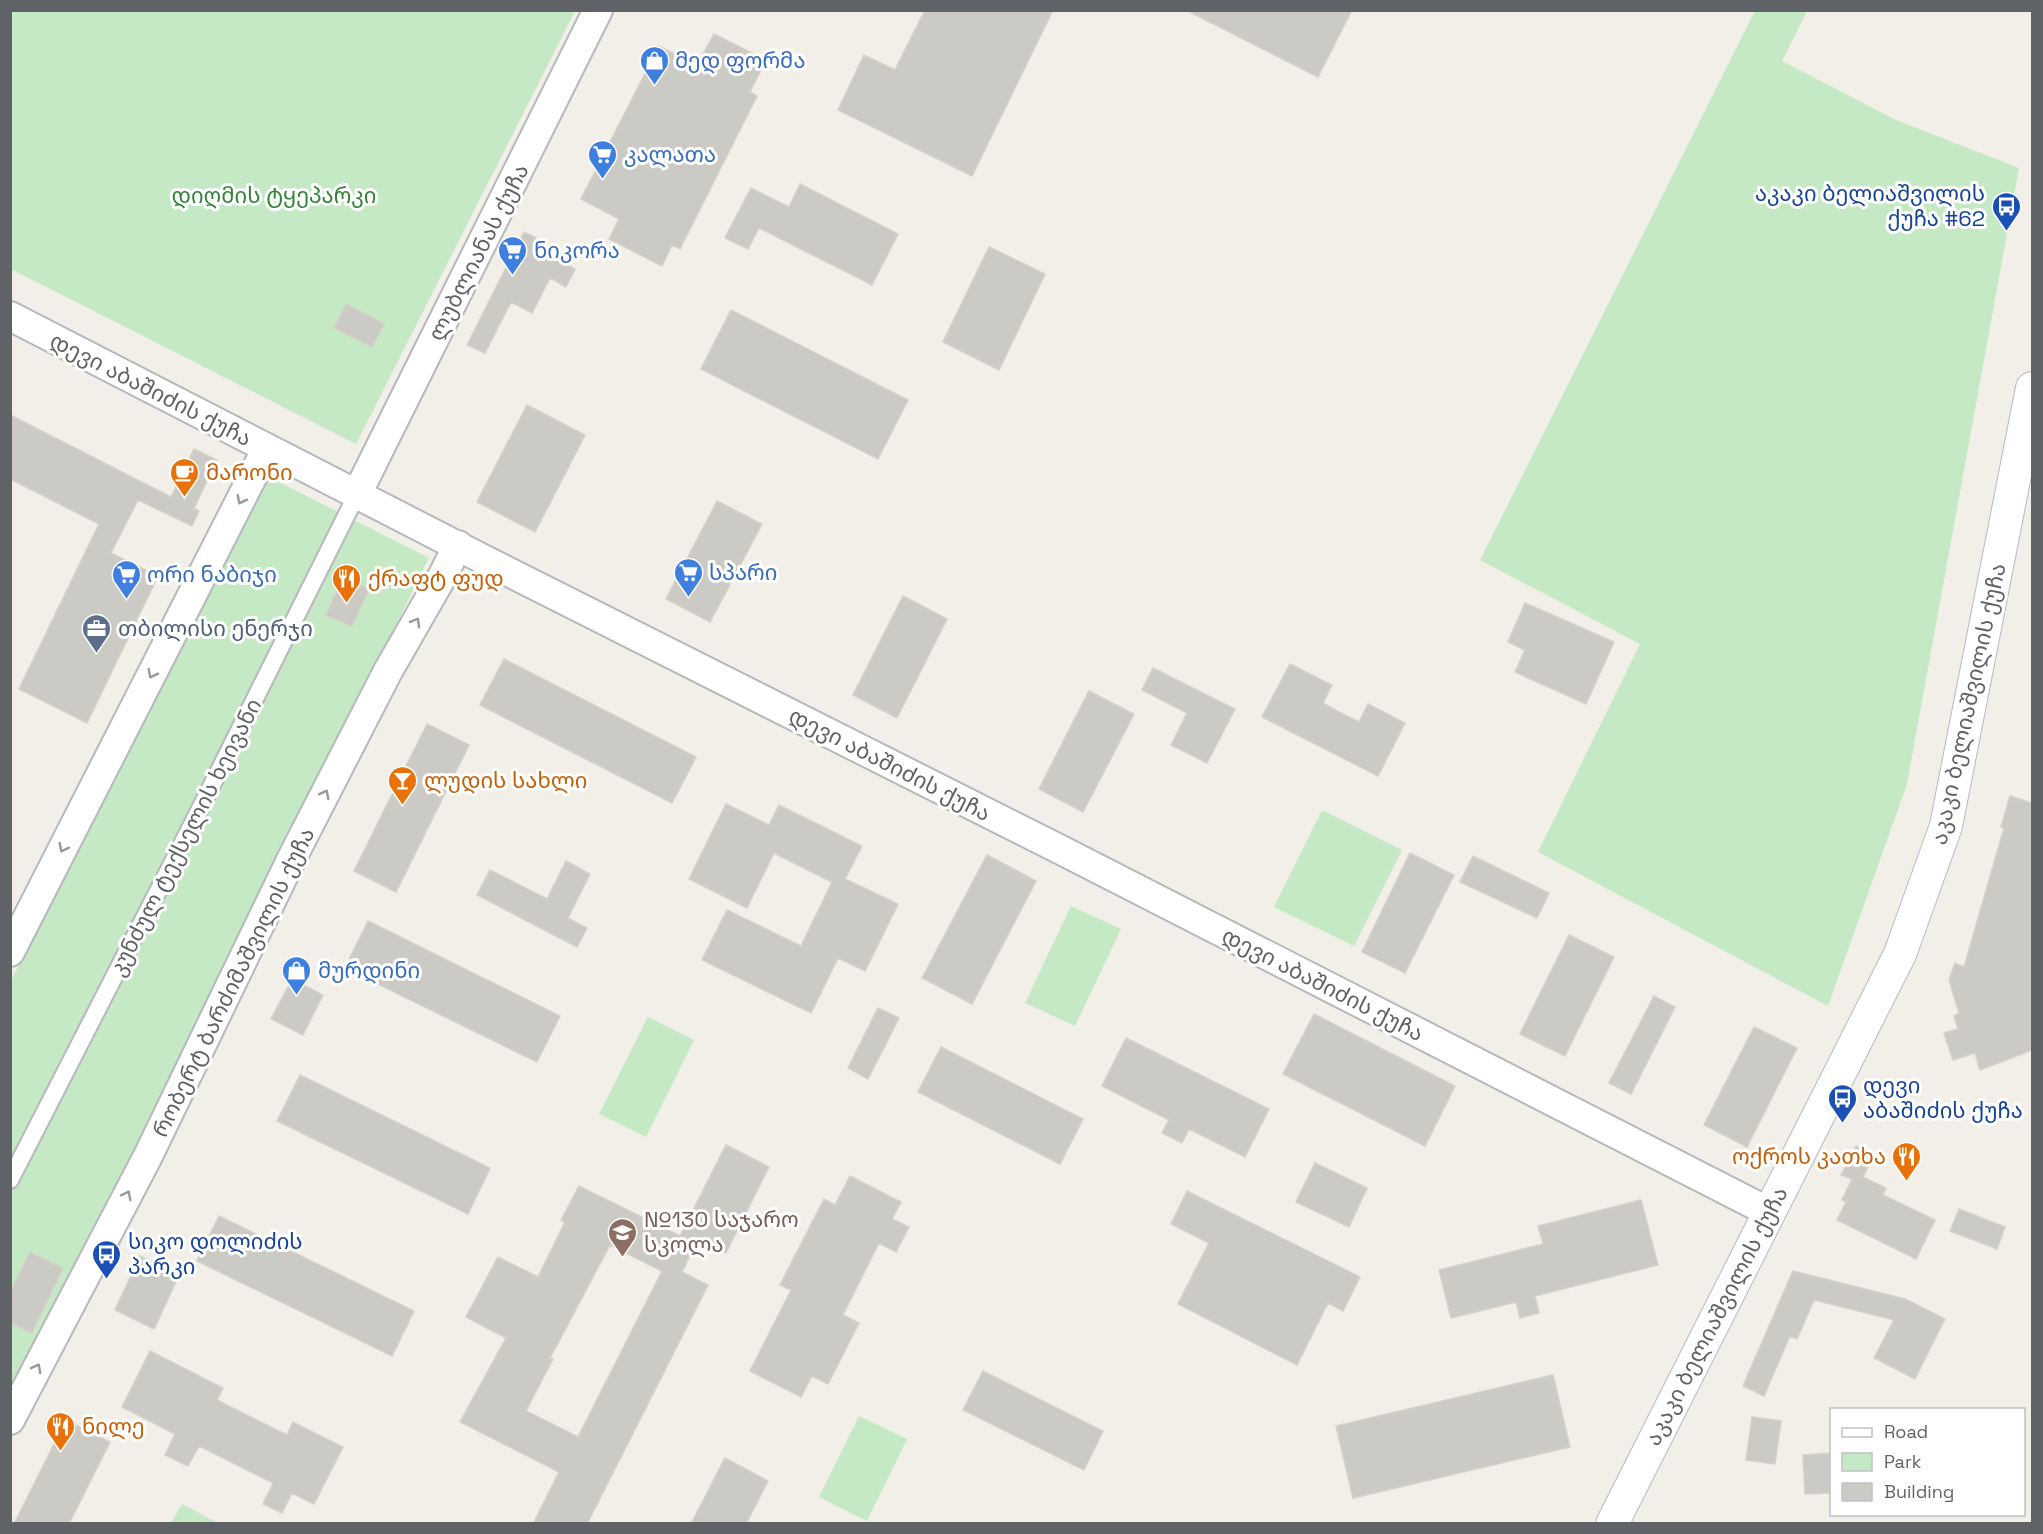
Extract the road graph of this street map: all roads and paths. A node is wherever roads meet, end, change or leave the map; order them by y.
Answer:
1 (598, 10) edge
2 (10, 316) edge
3 (2032, 388) edge
4 (267, 448) junction
5 (357, 494) junction
6 (458, 545) junction
7 (10, 952) edge
8 (10, 1180) edge
9 (1769, 1212) junction
10 (10, 1420) edge
11 (1612, 1524) edge

1 - 5 street, ლუბლიანას ქუჩა
2 - 4 street, დევი აბაშიძის ქუჩა
3 - 9 main road, აკაკი ბელიაშვილის ქუჩა
4 - 5 street, დევი აბაშიძის ქუჩა
4 -> 7 street
5 - 6 street, დევი აბაშიძის ქუჩა
5 - 8 street, კუნძულ ტექსელის ხეივანი
6 - 9 street, დევი აბაშიძის ქუჩა
10 -> 6 street, რობერტ ბარძიმაშვილის ქუჩა
9 - 11 main road, აკაკი ბელიაშვილის ქუჩა

